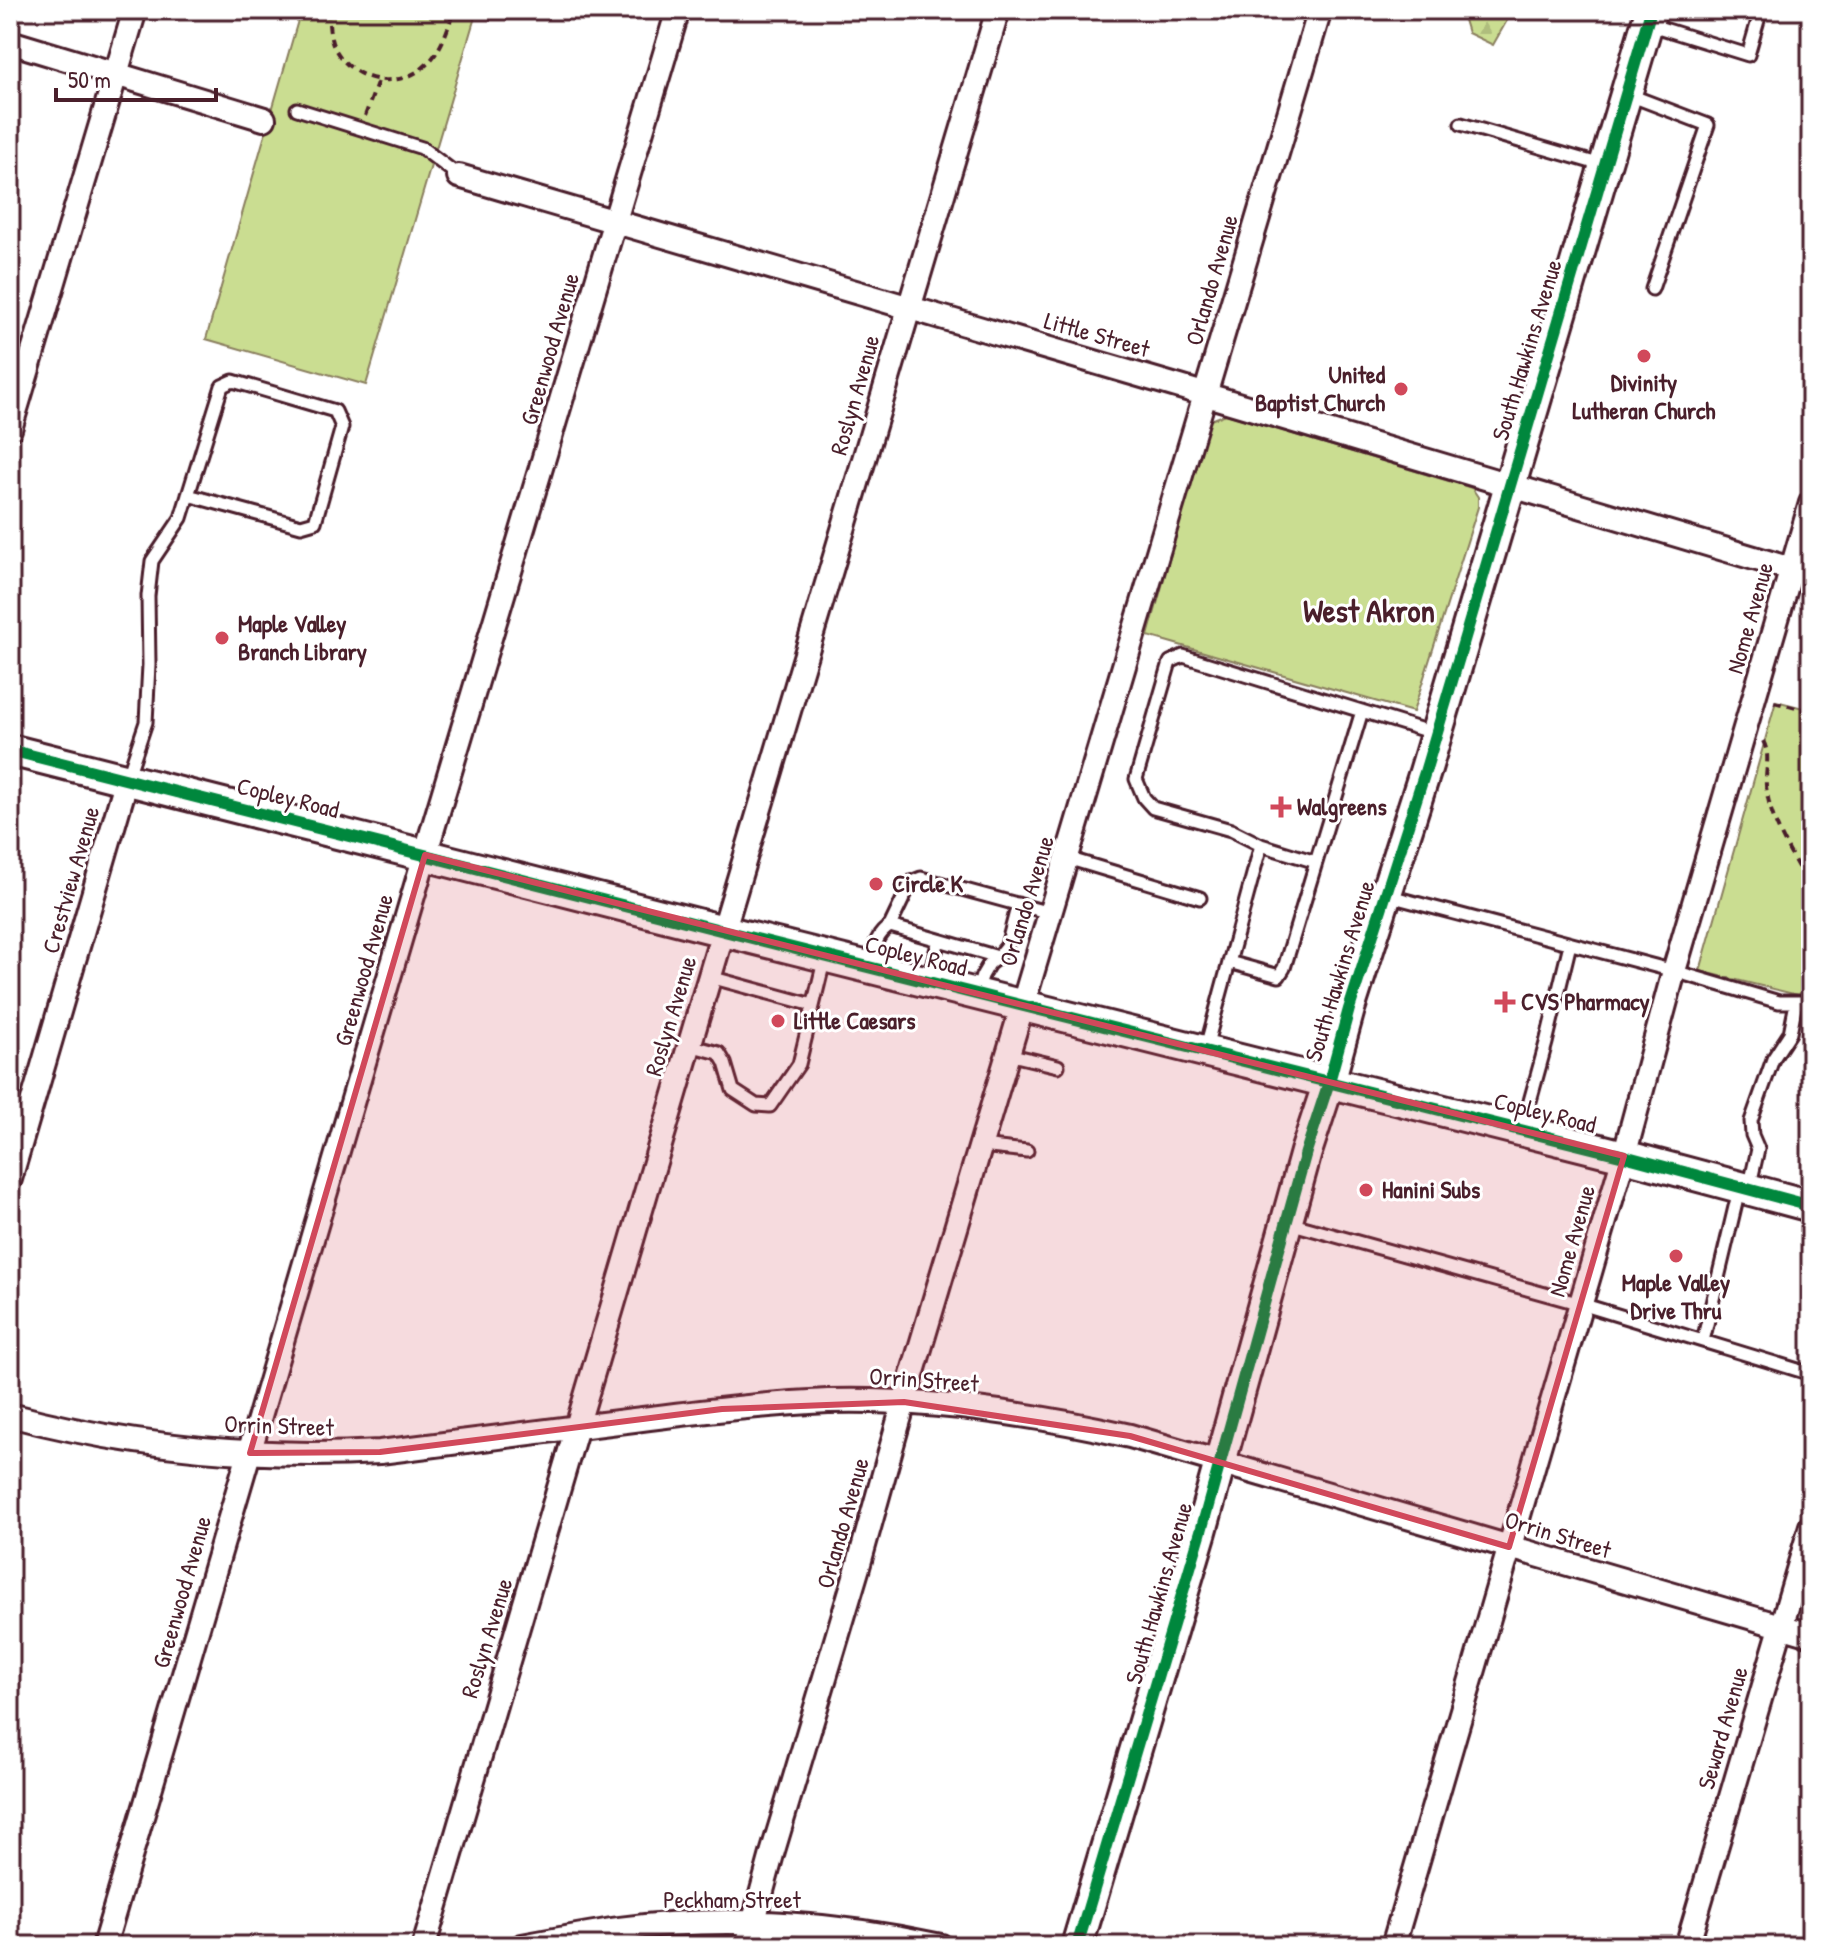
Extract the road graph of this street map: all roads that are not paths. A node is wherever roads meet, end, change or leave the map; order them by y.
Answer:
1 (135, 10) edge
2 (678, 10) edge
3 (998, 10) edge
4 (1320, 10) edge
5 (1761, 10) edge
6 (1649, 17) edge
7 (10, 42) edge
8 (116, 74) junction
9 (1627, 93) junction
10 (297, 109) dead end
11 (264, 119) dead end
12 (1461, 124) dead end
13 (1605, 166) junction
14 (459, 176) joint
15 (613, 221) junction
16 (1652, 289) dead end
17 (908, 307) junction
18 (1206, 395) junction
19 (10, 429) edge
20 (1509, 485) junction
21 (188, 495) junction
22 (1811, 503) edge
23 (1801, 573) edge
24 (1362, 711) junction
25 (1436, 734) junction
26 (10, 750) edge
27 (127, 779) junction
28 (1261, 845) junction
29 (425, 855) junction
30 (1067, 858) junction
31 (1316, 862) junction
32 (1385, 895) junction
33 (1200, 898) dead end
34 (1018, 904) junction
35 (1050, 913) junction
36 (890, 926) junction
37 (724, 931) junction
38 (939, 940) junction
39 (1570, 944) junction
40 (826, 956) junction
41 (998, 957) junction
42 (1229, 962) junction
43 (869, 967) junction
44 (1674, 971) junction
45 (710, 977) junction
46 (927, 982) junction
47 (977, 994) junction
48 (1811, 1002) edge
49 (1796, 1003) junction
50 (813, 1005) junction
51 (1023, 1006) junction
52 (689, 1045) junction
53 (1205, 1051) junction
54 (1008, 1054) junction
55 (1058, 1066) dead end
56 (1329, 1082) junction
57 (1522, 1131) junction
58 (981, 1146) junction
59 (1027, 1151) dead end
60 (1624, 1156) junction
61 (10, 1179) edge
62 (1744, 1188) junction
63 (1811, 1206) edge
64 (1287, 1222) junction
65 (1581, 1304) junction
66 (1703, 1341) junction
67 (1811, 1374) edge
68 (904, 1402) junction
69 (10, 1415) edge
70 (577, 1427) junction
71 (250, 1453) junction
72 (1219, 1461) junction
73 (1811, 1526) edge
74 (1509, 1547) junction
75 (1780, 1626) junction
76 (1811, 1635) edge
77 (754, 1922) junction
78 (104, 1946) edge
79 (424, 1946) edge
80 (522, 1946) edge
81 (747, 1946) edge
82 (941, 1946) edge
83 (1077, 1946) edge
84 (1393, 1946) edge
85 (1687, 1946) edge

1 - 8 street
2 - 15 street, Greenwood Avenue
3 - 17 street, Roslyn Avenue
4 - 18 street, Orlando Avenue
5 - 6 lane
6 - 9 main road, South Hawkins Avenue
7 - 8 street
8 - 11 street
8 - 19 street
9 - 13 main road, South Hawkins Avenue
9 - 16 lane
10 - 14 lane
12 - 13 lane
13 - 20 main road, South Hawkins Avenue
14 - 15 street, Little Street
15 - 17 street, Little Street
15 - 29 street, Greenwood Avenue
17 - 18 street, Little Street
17 - 37 street, Roslyn Avenue
18 - 20 street, Little Street
18 - 30 street, Orlando Avenue
20 - 23 street, Little Street
20 - 25 main road, South Hawkins Avenue
21 - 21 lane
21 - 27 lane
22 - 23 street, Nome Avenue
23 - 44 street, Nome Avenue
24 - 25 lane
24 - 28 lane
24 - 31 lane
25 - 32 main road, South Hawkins Avenue
26 - 27 main road, Copley Road
27 - 29 main road, Copley Road
27 - 61 street, Crestview Avenue
28 - 31 lane
28 - 42 lane
29 - 37 main road, Copley Road
29 - 71 street, Greenwood Avenue
30 - 33 lane
30 - 35 street, Orlando Avenue
31 - 42 lane
32 - 39 lane
32 - 56 main road, South Hawkins Avenue
34 - 35 lane
34 - 36 lane
34 - 41 lane
35 - 51 street, Orlando Avenue
36 - 38 lane
36 - 43 lane
37 - 40 main road, Copley Road
37 - 45 street, Roslyn Avenue
38 - 41 lane
38 - 46 lane
39 - 44 lane
39 - 57 lane
40 - 43 main road, Copley Road
40 - 50 lane
41 - 47 lane
42 - 53 lane
43 - 46 main road, Copley Road
44 - 49 lane
44 - 60 street, Nome Avenue
45 - 50 lane
45 - 52 street, Roslyn Avenue
46 - 47 main road, Copley Road
47 - 51 main road, Copley Road
48 - 49 lane
49 - 62 lane
50 - 52 lane
51 - 53 main road, Copley Road
51 - 54 street, Orlando Avenue
52 - 70 street, Roslyn Avenue
53 - 56 main road, Copley Road
54 - 55 lane
54 - 58 street, Orlando Avenue
56 - 57 main road, Copley Road
56 - 64 main road, South Hawkins Avenue
57 - 60 main road, Copley Road
58 - 59 lane
58 - 68 street, Orlando Avenue
60 - 62 main road, Copley Road
60 - 65 street, Nome Avenue
62 - 63 main road, Copley Road
62 - 66 lane
64 - 65 lane
64 - 72 main road, South Hawkins Avenue
65 - 66 lane
65 - 74 street, Nome Avenue
66 - 67 lane
68 - 70 street, Orrin Street
68 - 72 street, Orrin Street
68 - 77 street, Orlando Avenue
69 - 71 street, Orrin Street
70 - 71 street, Orrin Street
70 - 79 street, Roslyn Avenue
71 - 78 street, Greenwood Avenue
72 - 74 street, Orrin Street
72 - 83 main road, South Hawkins Avenue
73 - 75 street, Seward Avenue
74 - 75 street, Orrin Street
74 - 84 street, Nome Avenue
75 - 76 street, Orrin Street
75 - 85 street, Seward Avenue
77 - 80 street, Peckham Street
77 - 81 street, Orlando Avenue
77 - 82 street, Peckham Street

